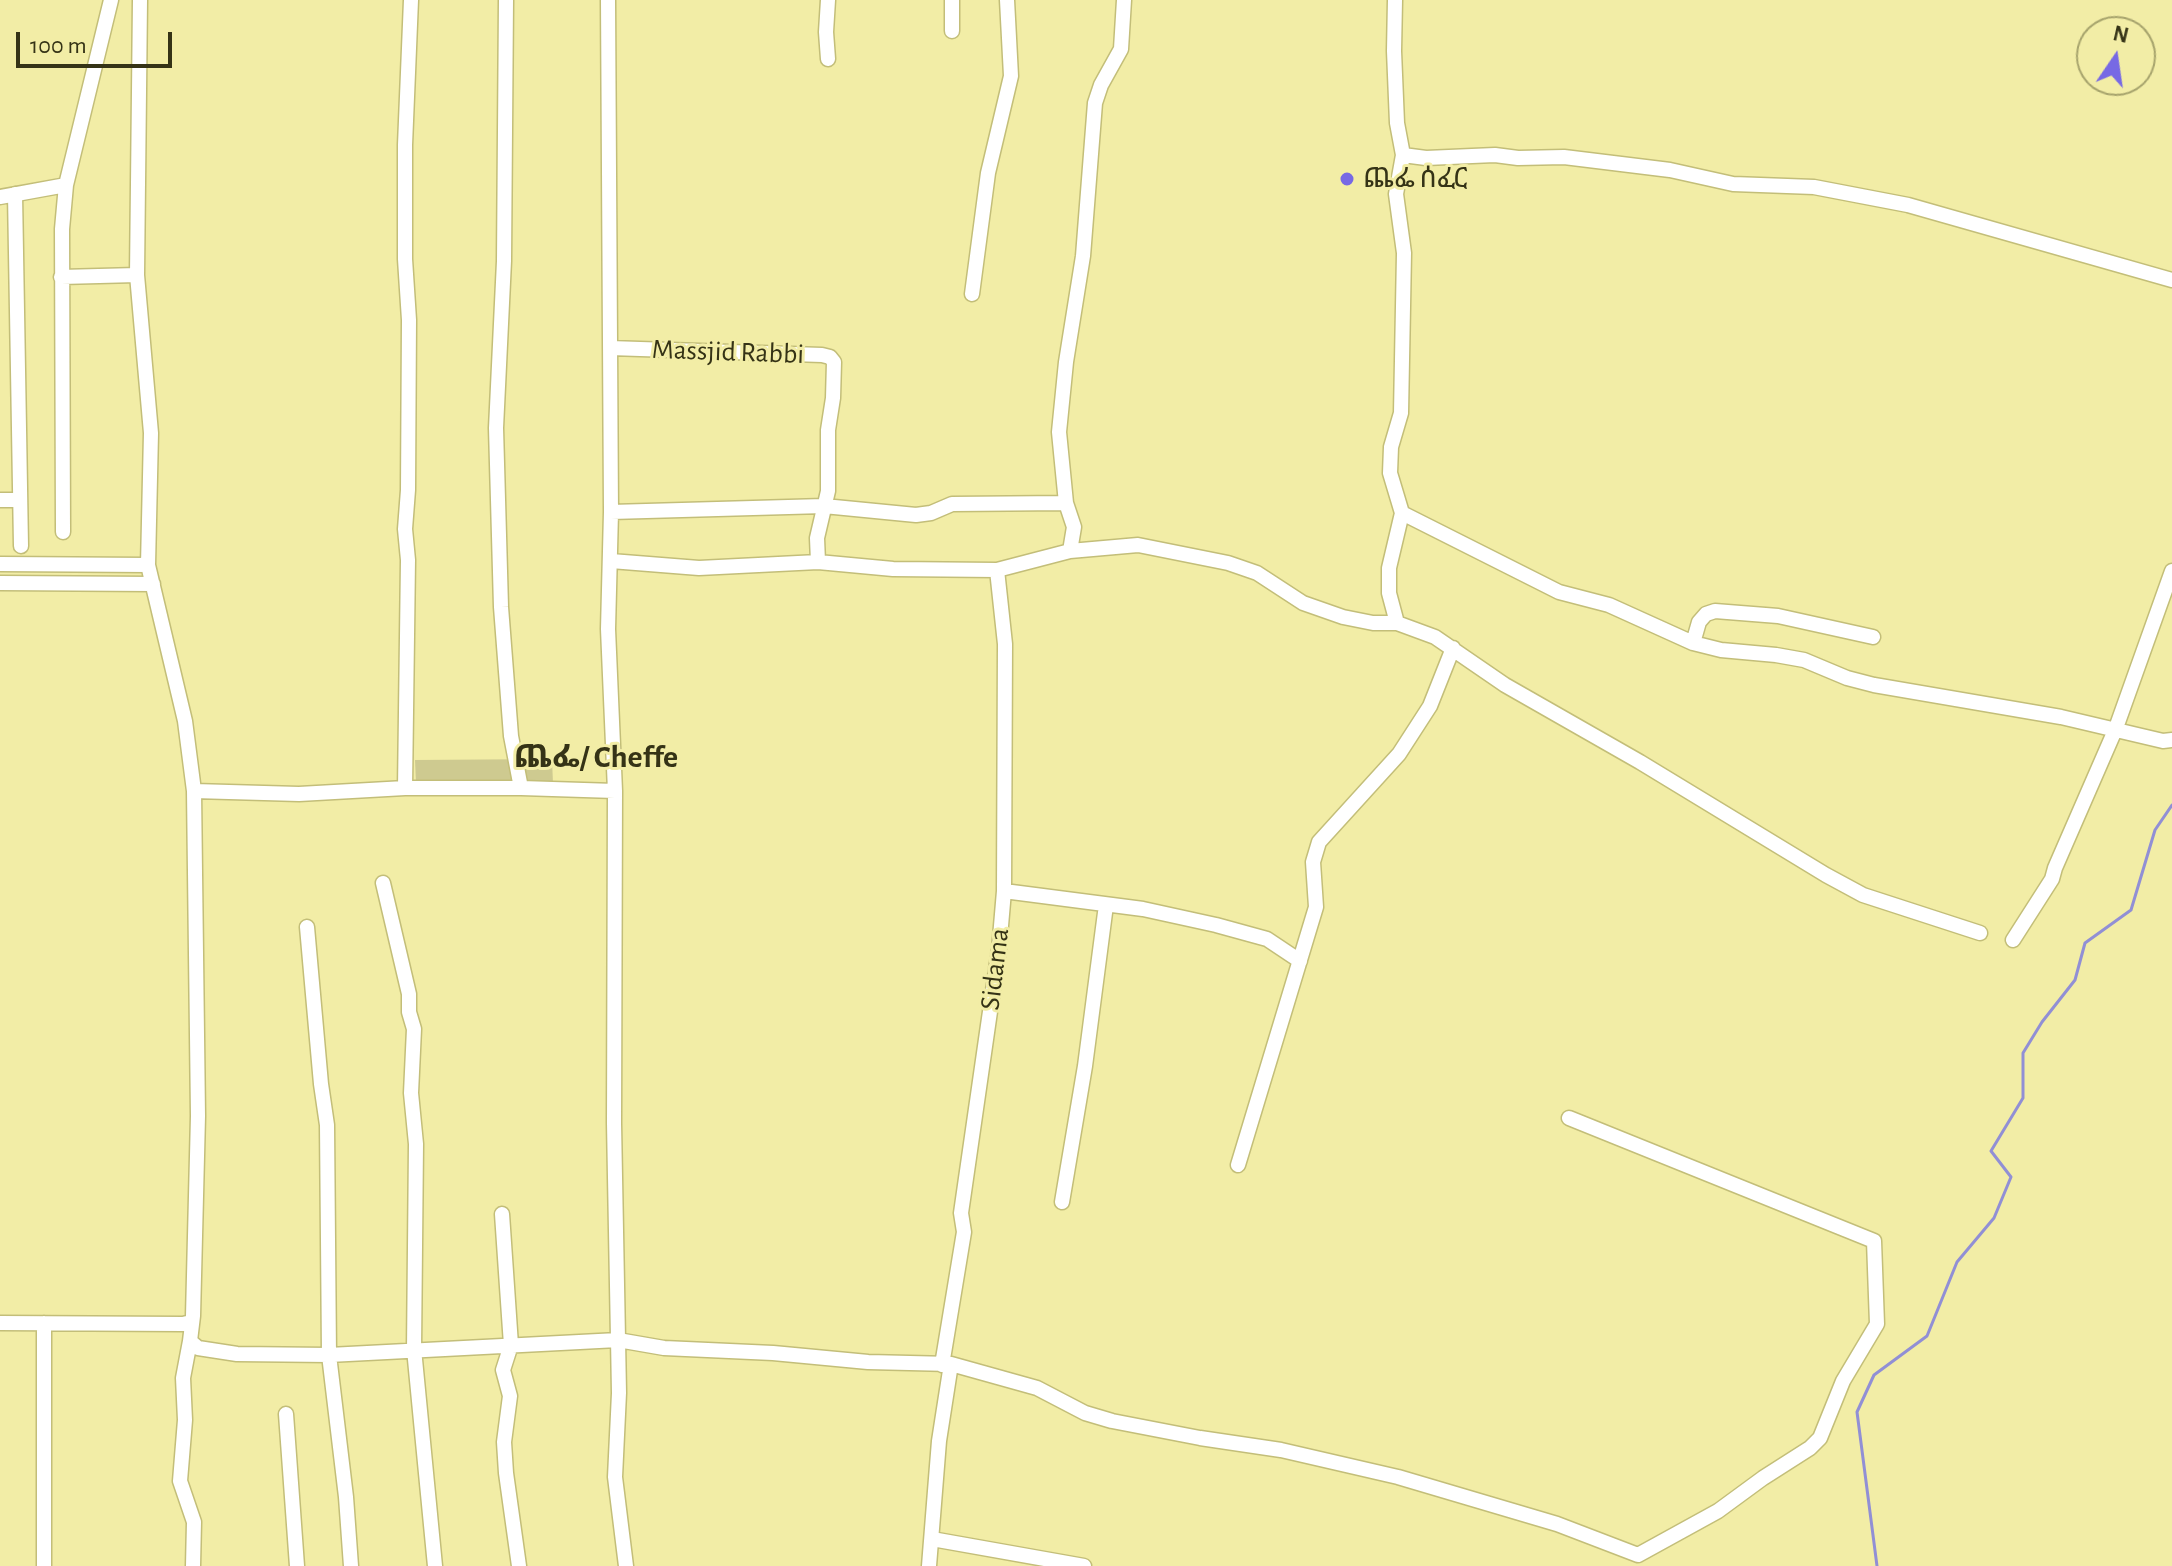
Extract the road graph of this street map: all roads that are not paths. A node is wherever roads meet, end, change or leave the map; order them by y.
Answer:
1 (111, 0) edge
2 (140, 0) edge
3 (411, 0) edge
4 (506, 0) edge
5 (608, 0) edge
6 (828, 0) edge
7 (952, 0) edge
8 (1007, 0) edge
9 (1124, 0) edge
10 (1395, 0) edge
11 (952, 31) dead end
12 (828, 59) dead end
13 (1403, 155) junction
14 (66, 185) junction
15 (8, 195) edge
16 (137, 275) junction
17 (61, 277) junction
18 (2172, 280) edge
19 (972, 294) dead end
20 (610, 348) junction
21 (0, 500) edge
22 (20, 500) junction
23 (1066, 503) junction
24 (824, 506) junction
25 (611, 512) junction
26 (1402, 513) junction
27 (63, 532) dead end
28 (21, 546) dead end
29 (1070, 551) junction
30 (611, 561) junction
31 (818, 562) junction
32 (0, 564) edge
33 (148, 565) junction
34 (997, 570) junction
35 (2172, 571) edge
36 (0, 583) edge
37 (153, 584) junction
38 (1397, 623) junction
39 (1873, 637) dead end
40 (1693, 643) junction
41 (1453, 648) junction
42 (2116, 728) junction
43 (2172, 740) edge
44 (405, 788) junction
45 (521, 788) junction
46 (194, 791) junction
47 (615, 791) junction
48 (383, 883) dead end
49 (1004, 891) junction
50 (1106, 905) junction
51 (307, 927) dead end
52 (1980, 933) dead end
53 (2013, 940) dead end
54 (1300, 961) junction
55 (1569, 1118) dead end
56 (1238, 1165) dead end
57 (1062, 1202) dead end
58 (502, 1214) dead end
59 (191, 1322) junction
60 (0, 1323) edge
61 (44, 1323) junction
62 (618, 1340) junction
63 (190, 1341) junction
64 (511, 1345) junction
65 (414, 1349) junction
66 (329, 1355) junction
67 (947, 1364) junction
68 (286, 1414) dead end
69 (932, 1539) junction
70 (1638, 1555) junction
71 (44, 1566) edge
72 (193, 1566) edge
73 (297, 1566) edge
74 (351, 1566) edge
75 (435, 1566) edge
76 (519, 1566) edge
77 (626, 1566) edge
78 (929, 1566) edge
79 (1084, 1566) edge
80 (1623, 1566) edge

1 - 14 street
2 - 16 street
3 - 44 street
4 - 45 street
5 - 20 street
6 - 12 street
7 - 11 street
8 - 19 street
9 - 23 street
10 - 13 street
13 - 18 street
13 - 26 street
14 - 15 street
14 - 17 street
15 - 22 street
16 - 17 street
16 - 33 street
17 - 27 street
20 - 24 street, Massjid Rabbi
20 - 25 street
21 - 22 street
22 - 28 street
23 - 24 street
23 - 29 street
24 - 25 street
24 - 31 street, Massjid Rabbi
25 - 30 street
26 - 38 street
26 - 40 street
29 - 34 street
29 - 38 street
30 - 31 street
30 - 47 street
31 - 34 street
32 - 33 street
33 - 37 street
34 - 49 street, Sidama
35 - 42 street
36 - 37 street
37 - 46 street
38 - 41 street
39 - 40 street
40 - 42 street
41 - 52 street
41 - 54 street
42 - 43 street
42 - 53 street
44 - 45 street
44 - 46 street
45 - 47 street
46 - 59 street
47 - 62 street
48 - 65 street
49 - 50 street
49 - 67 street, Sidama
50 - 54 street
50 - 57 street
51 - 66 street
54 - 56 street
55 - 70 street
58 - 64 street
59 - 61 street
59 - 63 street
60 - 61 street
61 - 71 street
62 - 64 street
62 - 67 street
62 - 77 street
63 - 66 street
63 - 72 street
64 - 65 street
64 - 76 street
65 - 66 street
65 - 75 street
66 - 74 street
67 - 69 street, Sidama
67 - 70 street
68 - 73 street
69 - 78 street, Sidama
69 - 79 street
70 - 80 street

